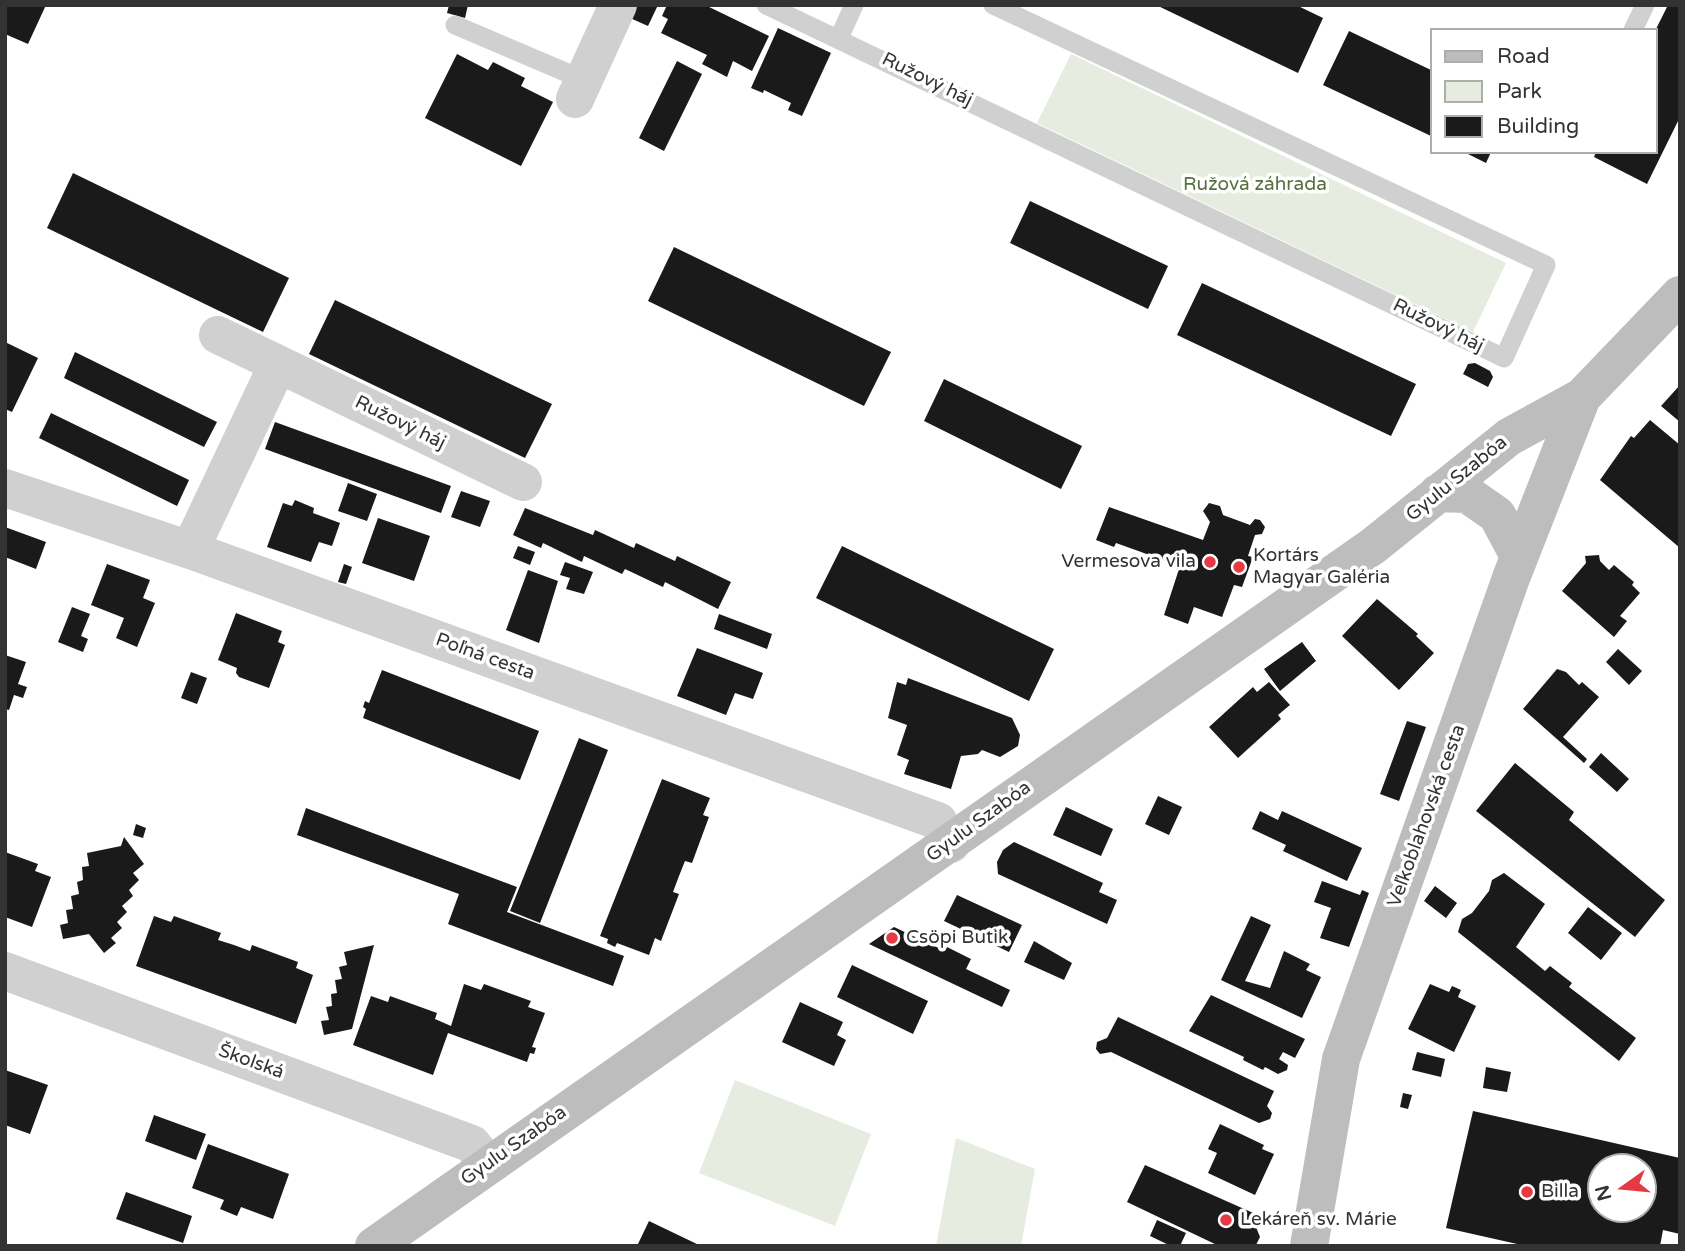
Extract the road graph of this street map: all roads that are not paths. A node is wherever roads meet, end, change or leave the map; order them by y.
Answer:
1 (618, 5) edge
2 (766, 5) edge
3 (854, 5) edge
4 (993, 5) edge
5 (1645, 5) edge
6 (455, 25) dead end
7 (1634, 28) edge
8 (839, 38) junction
9 (580, 90) joint
10 (1680, 295) edge
11 (218, 335) dead end
12 (278, 364) junction
13 (1582, 397) junction
14 (523, 482) dead end
15 (5, 488) edge
16 (1438, 494) junction
17 (190, 550) junction
18 (1519, 556) junction
19 (951, 844) junction
20 (5, 971) edge
21 (488, 1165) junction
22 (374, 1246) edge
23 (1309, 1246) edge

1 - 9 street
2 - 8 lane, Ružový háj
3 - 8 lane
4 - 8 lane, Ružový háj
5 - 7 lane
6 - 9 lane
10 - 13 street
11 - 12 street, Ružový háj
12 - 14 street, Ružový háj
12 - 17 street
13 - 16 street, Gyulu Szabóa
13 - 18 street, Veľkoblahovská cesta
15 - 17 street, Poľná cesta
16 - 18 street
16 - 19 street, Gyulu Szabóa
17 - 19 street, Poľná cesta
18 - 23 street, Veľkoblahovská cesta
19 - 21 street, Gyulu Szabóa
20 - 21 street, Školská
21 - 22 street, Gyulu Szabóa

